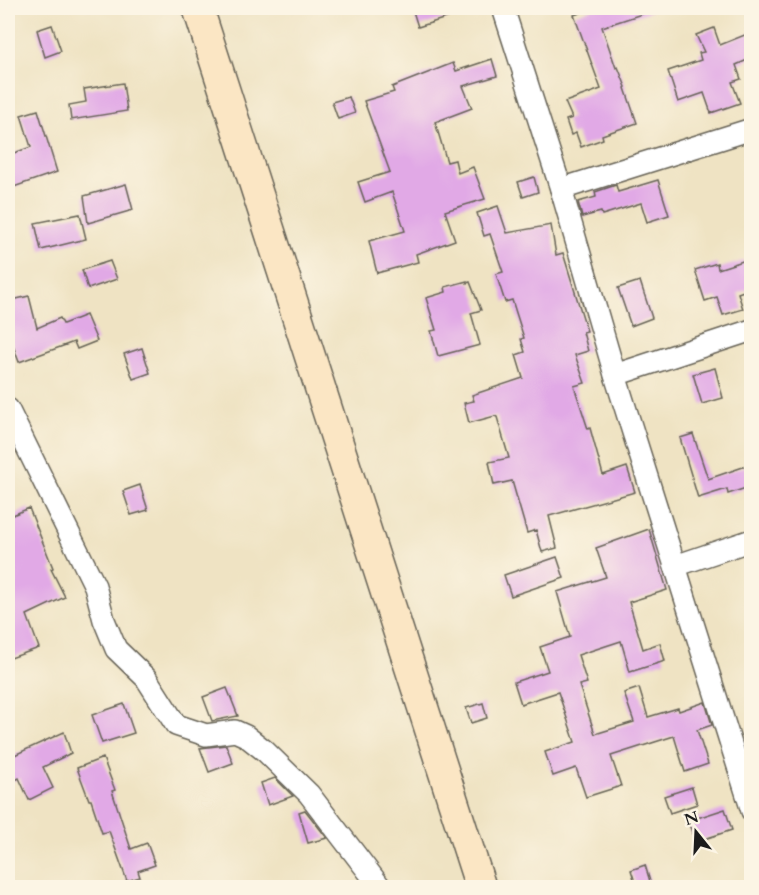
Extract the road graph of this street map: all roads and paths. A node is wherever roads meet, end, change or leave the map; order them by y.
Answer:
1 (198, 8) edge
2 (503, 8) edge
3 (752, 129) edge
4 (561, 189) junction
5 (752, 330) edge
6 (615, 375) junction
7 (8, 409) edge
8 (752, 540) edge
9 (675, 566) junction
10 (752, 811) edge
11 (381, 888) edge
12 (481, 888) edge

1 - 12 main road
2 - 4 street
3 - 4 street
4 - 6 street
5 - 6 street
6 - 9 street
7 - 11 street
8 - 9 street
9 - 10 street

